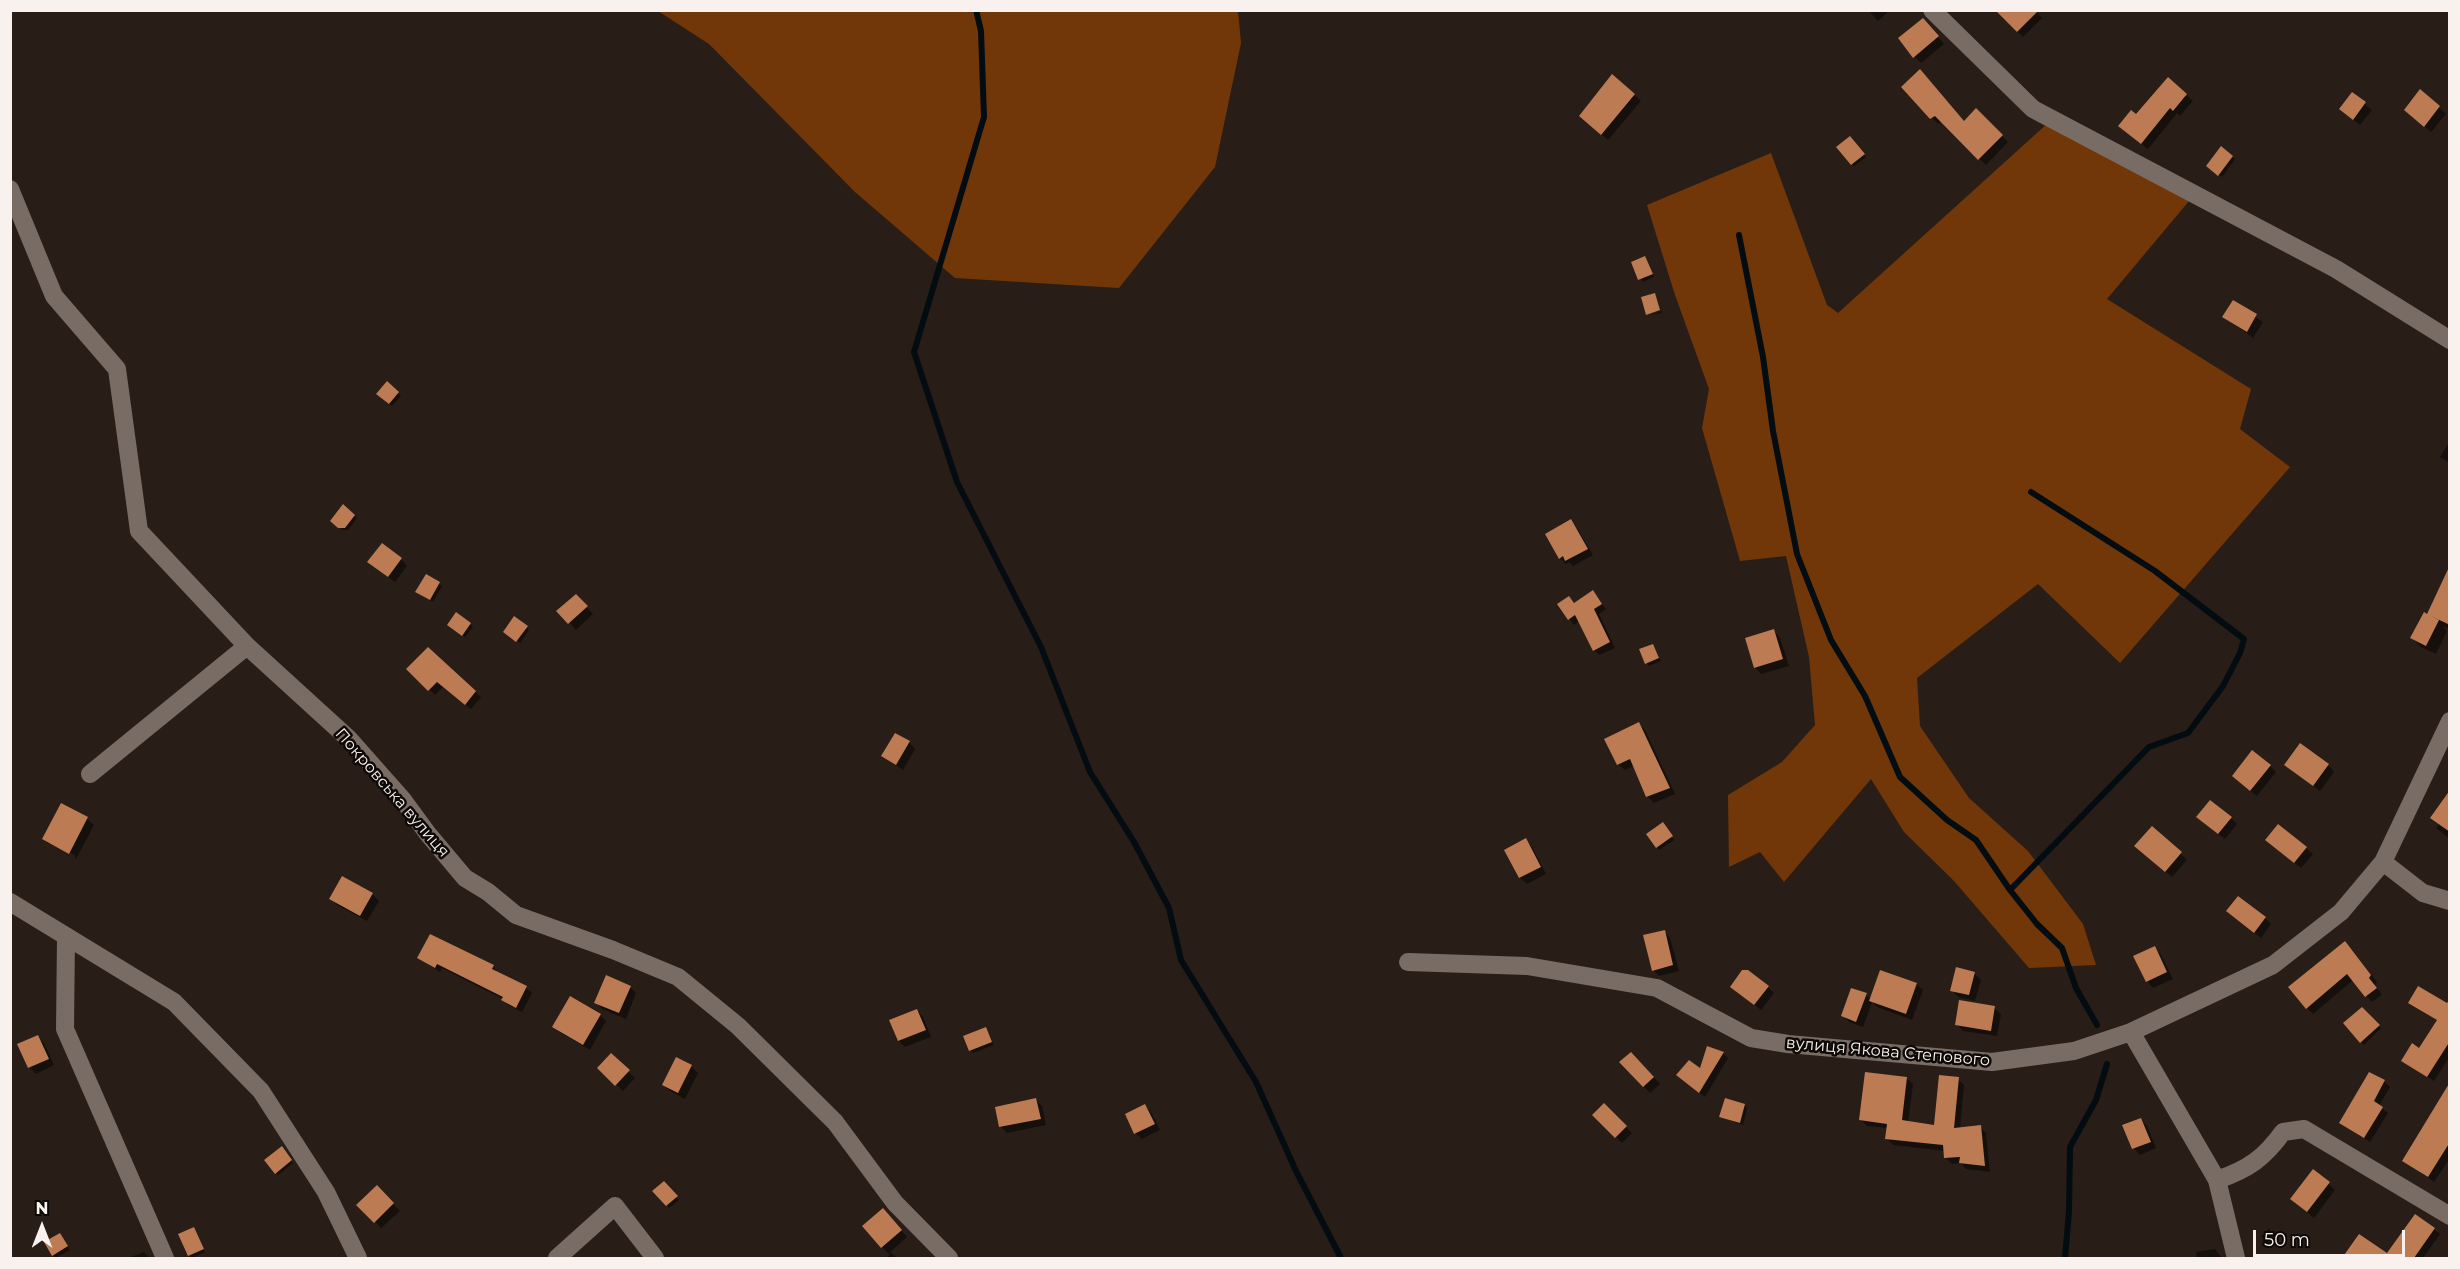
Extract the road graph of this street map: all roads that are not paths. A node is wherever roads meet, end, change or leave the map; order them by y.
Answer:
1 (1932, 10) edge
2 (10, 189) edge
3 (2450, 340) edge
4 (247, 646) junction
5 (2450, 721) edge
6 (90, 774) dead end
7 (2384, 862) junction
8 (2450, 901) edge
9 (10, 902) edge
10 (66, 936) junction
11 (1408, 962) dead end
12 (2130, 1032) junction
13 (2217, 1180) junction
14 (2450, 1216) edge
15 (165, 1258) edge
16 (358, 1258) edge
17 (557, 1258) edge
18 (655, 1258) edge
19 (949, 1258) edge
20 (2236, 1258) edge

1 - 3 street
2 - 4 street, Покровська вулиця
4 - 6 street
4 - 19 street, Покровська вулиця
5 - 7 street, вулиця Якова Степового
7 - 8 street
7 - 12 street, вулиця Якова Степового
9 - 10 street
10 - 15 street
10 - 16 street
11 - 12 street, вулиця Якова Степового
12 - 13 street
13 - 14 street
13 - 20 street
17 - 18 street

